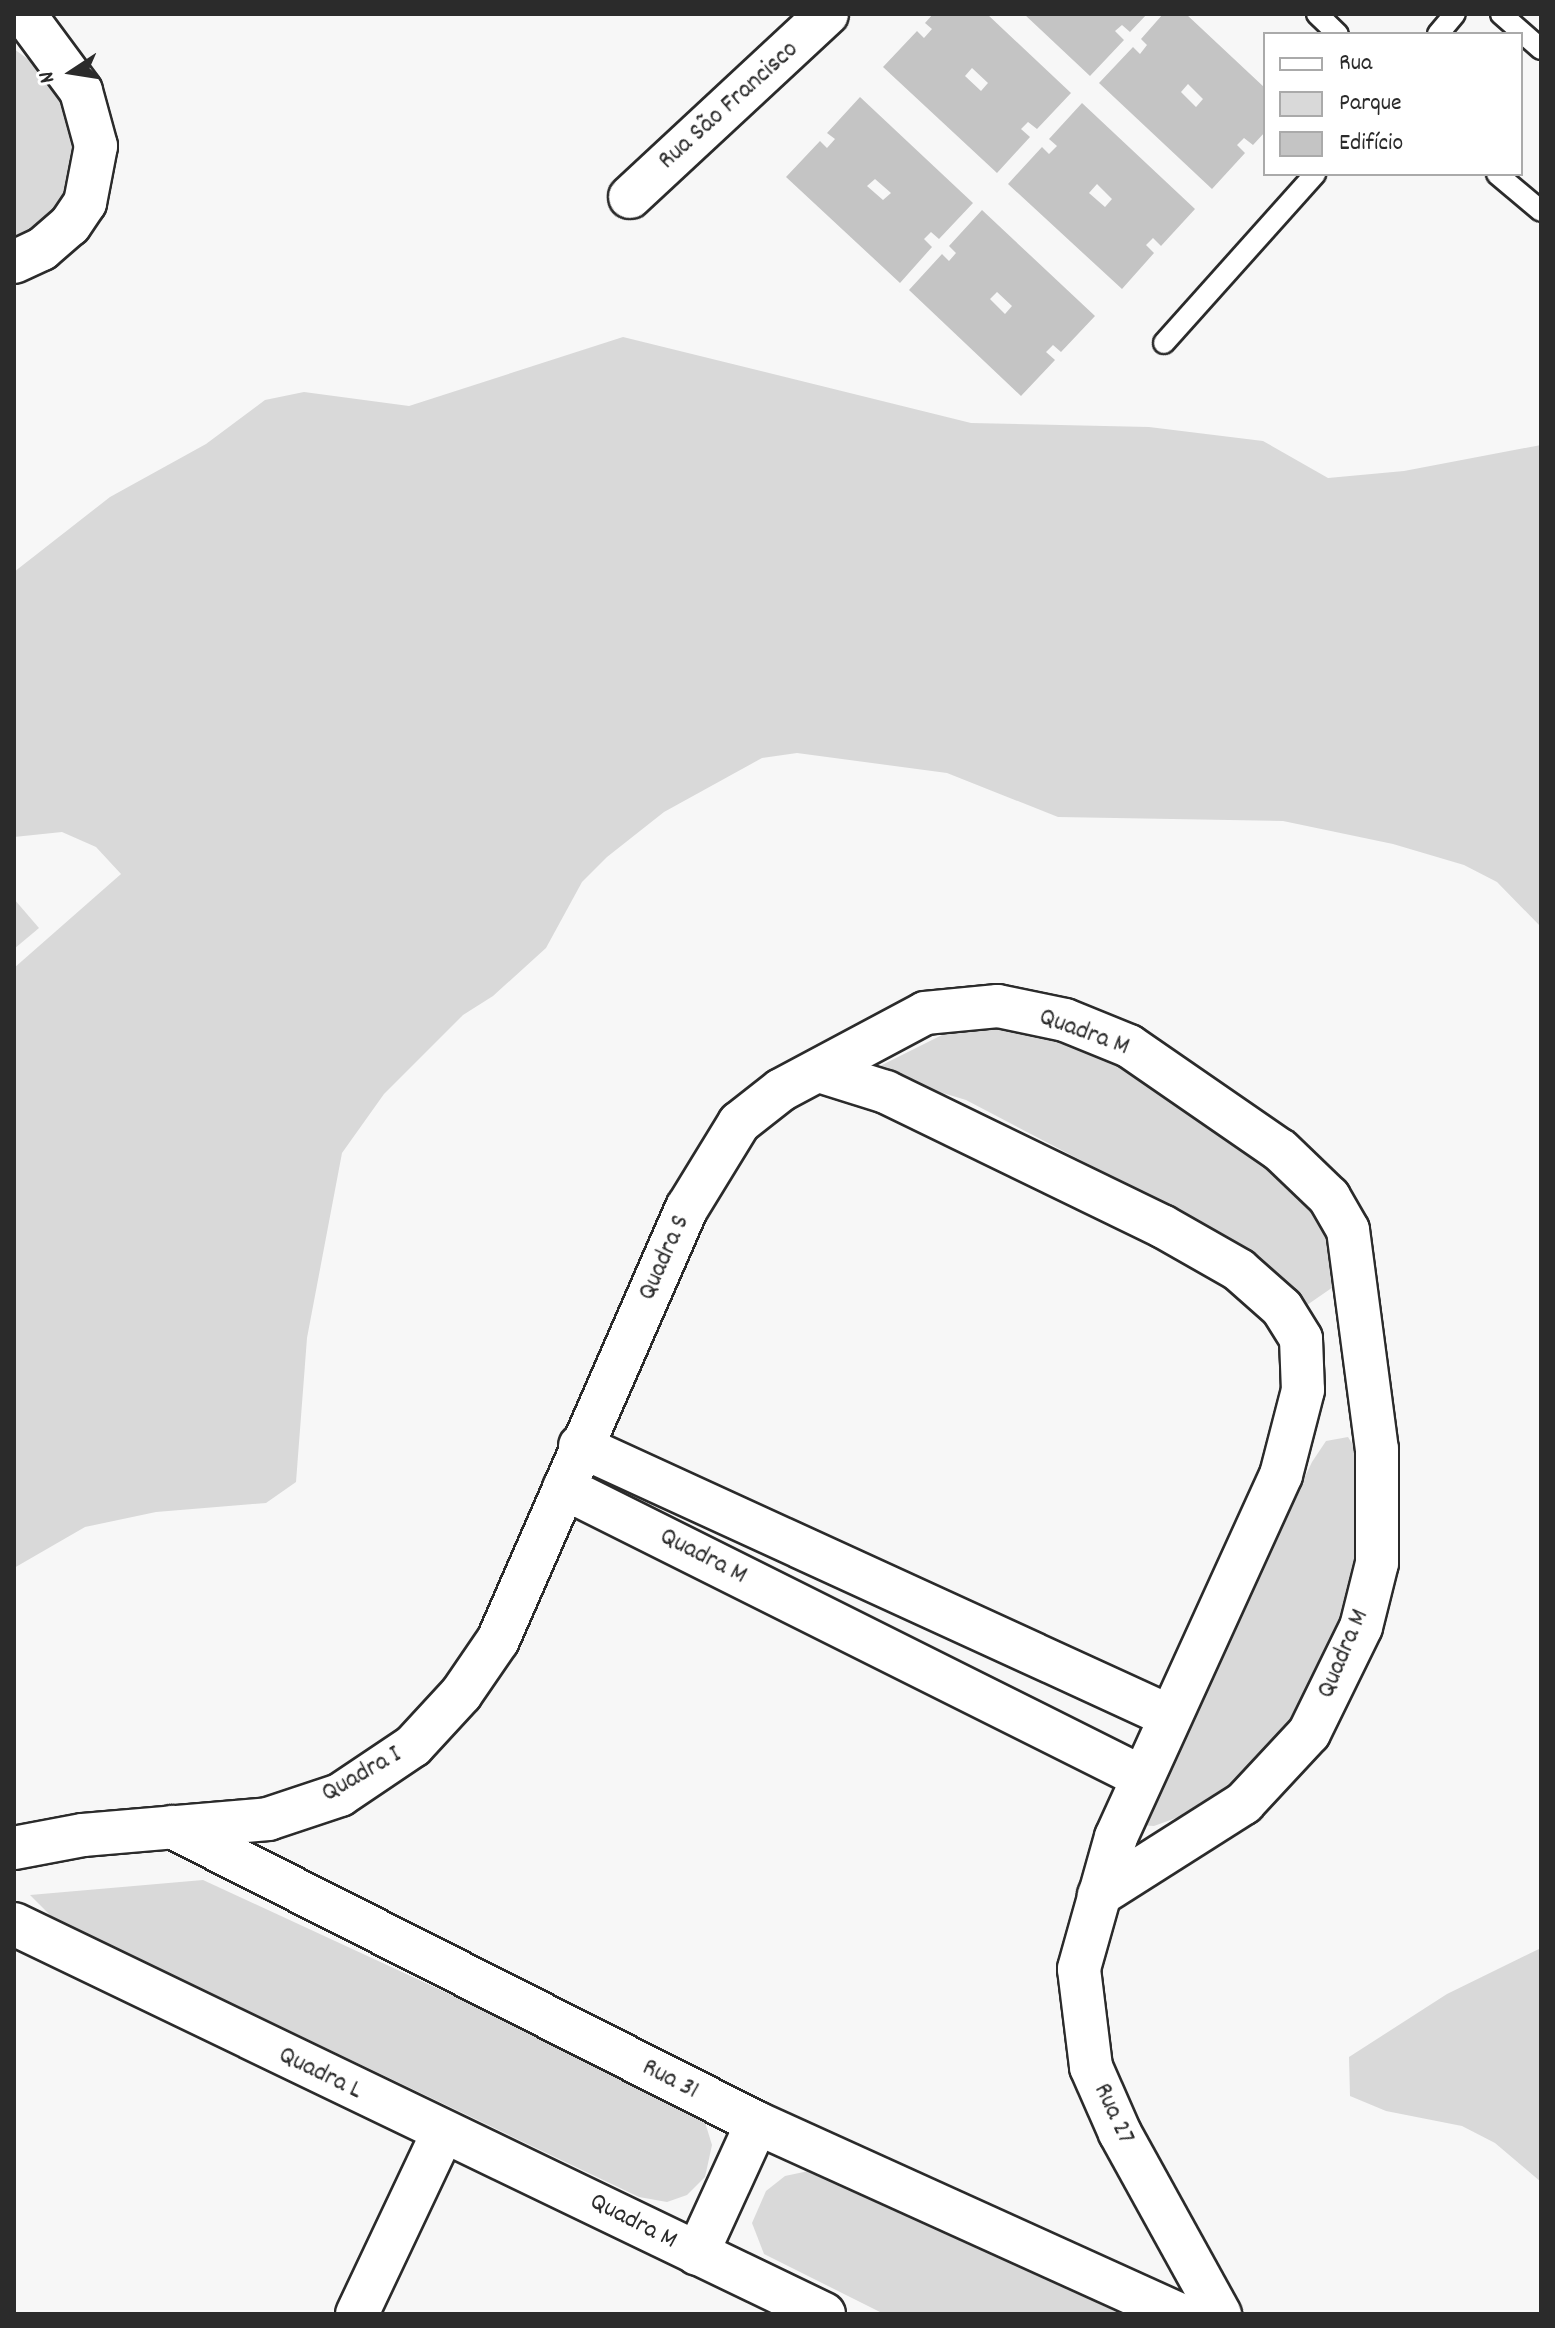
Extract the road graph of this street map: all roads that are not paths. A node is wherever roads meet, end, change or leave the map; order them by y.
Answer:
1 (24, 14) edge
2 (827, 14) edge
3 (1317, 14) edge
4 (1455, 14) edge
5 (1501, 14) edge
6 (1336, 32) edge
7 (1440, 32) edge
8 (1522, 32) edge
9 (1523, 33) edge
10 (14, 34) edge
11 (1541, 49) edge
12 (73, 78) junction
13 (1313, 176) edge
14 (1499, 176) edge
15 (630, 197) dead end
16 (1541, 211) edge
17 (14, 262) edge
18 (1164, 343) dead end
19 (819, 1071) junction
20 (1366, 1385) junction
21 (1303, 1390) junction
22 (580, 1446) junction
23 (564, 1488) junction
24 (1169, 1716) junction
25 (1142, 1777) junction
26 (171, 1826) junction
27 (14, 1848) edge
28 (1099, 1895) junction
29 (16, 1930) edge
30 (757, 2123) junction
31 (442, 2134) junction
32 (697, 2254) junction
33 (357, 2314) edge
34 (824, 2314) edge
35 (1179, 2314) edge
36 (1220, 2314) edge

1 - 12 street
2 - 15 street, Rua São Francisco
3 - 6 lane
4 - 7 lane
5 - 8 lane
9 - 11 lane
10 - 12 street
12 - 17 street
13 - 18 lane
14 - 16 lane
19 - 20 street, Quadra M
19 - 21 street
19 - 22 street, Quadra S
20 - 21 street
20 - 28 street, Quadra M
21 - 24 street
22 - 23 street, Quadra S
22 - 24 street, Quadra M
23 - 25 street, Quadra M
23 - 26 street, Quadra I
24 - 25 street
25 - 28 street
26 - 27 street, Quadra I
26 - 30 street, Rua 31
28 - 36 street, Rua 27
29 - 31 street, Quadra L
30 - 32 street
30 - 35 street, Rua 31
31 - 32 street, Quadra M
31 - 33 street
32 - 34 street, Quadra M

